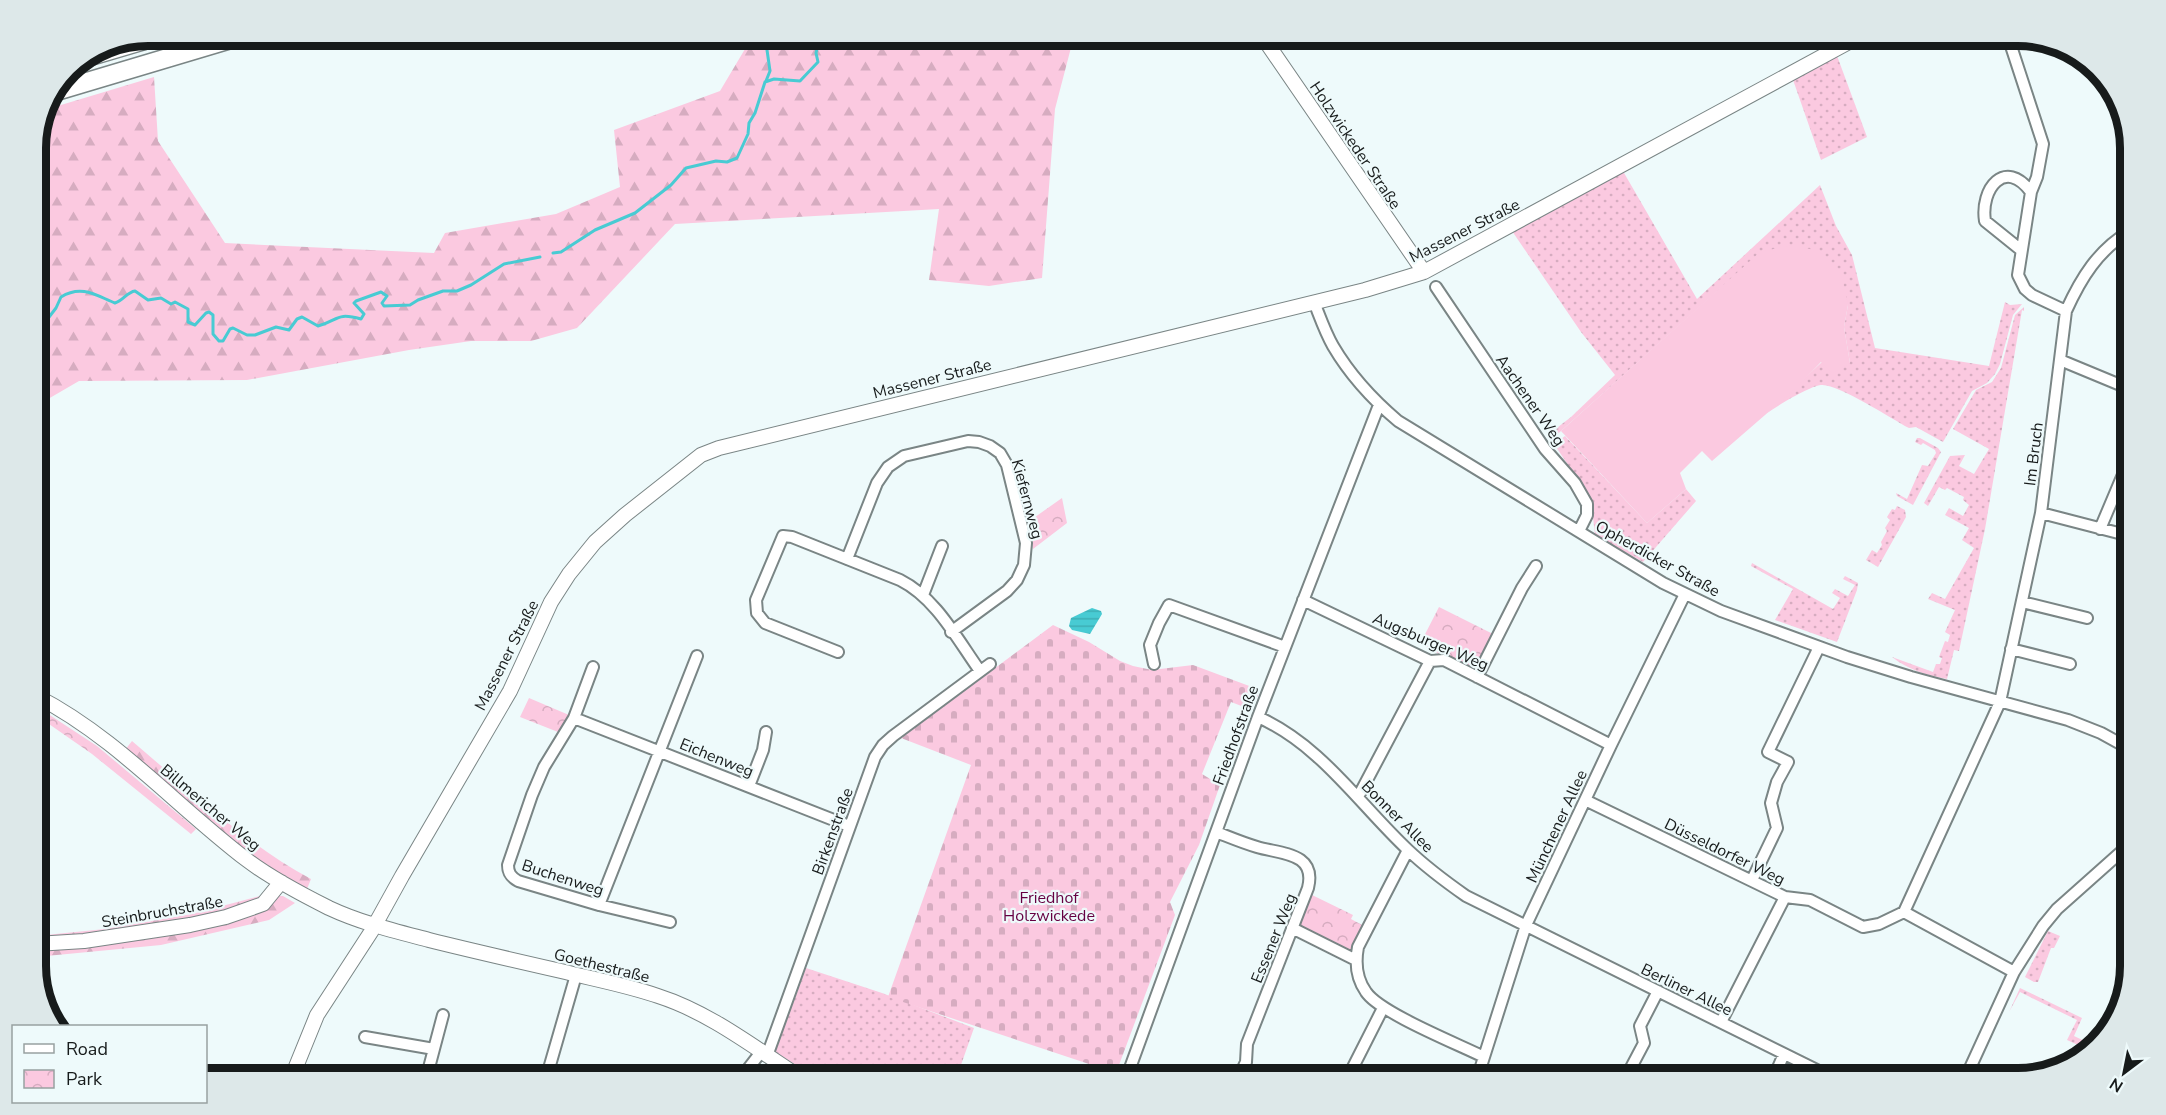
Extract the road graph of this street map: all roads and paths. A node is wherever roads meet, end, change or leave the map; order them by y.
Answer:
1 (207, 46) edge
2 (1269, 46) edge
3 (1842, 46) edge
4 (2011, 46) dead end
5 (67, 88) edge
6 (2031, 192) junction
7 (2119, 238) edge
8 (2021, 250) junction
9 (1424, 272) junction
10 (1436, 286) dead end
11 (1314, 302) junction
12 (2066, 311) junction
13 (2060, 360) junction
14 (2119, 385) edge
15 (1379, 405) junction
16 (2119, 483) edge
17 (2041, 513) junction
18 (2100, 529) junction
19 (1579, 531) junction
20 (2119, 534) edge
21 (942, 546) dead end
22 (847, 559) junction
23 (1536, 566) dead end
24 (1684, 594) junction
25 (923, 595) junction
26 (1303, 600) junction
27 (2022, 602) junction
28 (2087, 618) dead end
29 (951, 632) junction
30 (1285, 646) junction
31 (1819, 646) junction
32 (2012, 650) junction
33 (838, 652) dead end
34 (697, 656) dead end
35 (1430, 661) junction
36 (990, 664) dead end
37 (1154, 664) dead end
38 (2070, 664) dead end
39 (593, 667) dead end
40 (980, 671) junction
41 (1477, 677) junction
42 (2000, 702) junction
43 (47, 703) edge
44 (1257, 717) junction
45 (574, 718) junction
46 (766, 732) dead end
47 (2120, 744) edge
48 (1611, 745) junction
49 (660, 751) junction
50 (748, 786) junction
51 (1358, 797) junction
52 (1585, 800) junction
53 (849, 826) junction
54 (1216, 832) junction
55 (1408, 850) junction
56 (2120, 853) edge
57 (1752, 880) junction
58 (281, 882) junction
59 (1785, 897) junction
60 (599, 905) junction
61 (1904, 912) junction
62 (670, 922) dead end
63 (375, 926) junction
64 (1526, 926) junction
65 (1292, 928) junction
66 (47, 943) edge
67 (1356, 960) junction
68 (2014, 972) junction
69 (576, 975) junction
70 (1658, 991) junction
71 (1383, 1008) junction
72 (443, 1015) dead end
73 (1721, 1022) junction
74 (365, 1037) dead end
75 (434, 1049) junction
76 (764, 1054) junction
77 (1784, 1054) junction
78 (1484, 1057) junction
79 (295, 1068) edge
80 (429, 1068) edge
81 (549, 1068) edge
82 (750, 1068) edge
83 (786, 1068) edge
84 (1130, 1068) edge
85 (1243, 1068) edge
86 (1353, 1068) edge
87 (1481, 1068) edge
88 (1631, 1068) edge
89 (1778, 1068) edge
90 (1813, 1068) edge
91 (1970, 1068) edge

1 - 5 highway
2 - 9 street, Holzwickeder Straße
3 - 9 street, Massener Straße
4 - 6 street
6 - 8 street
6 - 8 street
7 - 12 street, Im Bruch
8 - 12 street
9 - 11 street, Massener Straße
10 - 19 street, Aachener Weg
11 - 15 street, Opherdicker Straße
11 - 63 street, Massener Straße
12 - 13 street, Im Bruch
13 - 14 street
13 - 17 street, Im Bruch
15 - 19 street, Opherdicker Straße
15 - 26 street, Friedhofstraße
16 - 18 street
17 - 18 street
17 - 27 street, Im Bruch
18 - 20 street
19 - 24 street, Opherdicker Straße
21 - 25 street
22 - 25 street
22 - 29 street, Kiefernweg
22 - 33 street
23 - 41 street
24 - 31 street, Opherdicker Straße
24 - 48 street, Münchener Allee
25 - 29 street
26 - 30 street, Friedhofstraße
26 - 35 street, Augsburger Weg
27 - 28 street
27 - 32 street, Im Bruch
29 - 40 street
30 - 37 street
30 - 44 street, Friedhofstraße
31 - 42 street, Opherdicker Straße
31 - 57 street
32 - 38 street
32 - 42 street, Im Bruch
34 - 49 street
35 - 41 street, Augsburger Weg
35 - 51 street
36 - 40 street, Birkenstraße
39 - 45 street
40 - 53 street, Birkenstraße
41 - 48 street, Augsburger Weg
42 - 47 street, Opherdicker Straße
42 - 61 street, Im Bruch
43 - 58 street, Billmericher Weg
44 - 51 street, Bonner Allee
44 - 54 street, Friedhofstraße
45 - 49 street, Eichenweg
45 - 60 street, Buchenweg
46 - 50 street
48 - 52 street, Münchener Allee
49 - 50 street, Eichenweg
49 - 60 street
50 - 53 street, Eichenweg
51 - 55 street, Bonner Allee
52 - 57 street, Düsseldorfer Weg
52 - 64 street, Münchener Allee
53 - 76 street, Birkenstraße
54 - 65 street, Essener Weg
54 - 84 street, Friedhofstraße
55 - 64 street, Bonner Allee
55 - 67 street
56 - 68 street
57 - 59 street, Düsseldorfer Weg
58 - 63 street, Billmericher Weg
58 - 66 street, Steinbruchstraße
59 - 61 street, Düsseldorfer Weg
59 - 73 street
60 - 62 street, Buchenweg
61 - 68 street
63 - 69 street, Goethestraße
63 - 79 street, Massener Straße
64 - 70 street, Berliner Allee
64 - 78 street, Münchener Allee
65 - 67 street
65 - 85 street, Essener Weg
67 - 71 street
68 - 91 street
69 - 76 street, Goethestraße
69 - 81 street
70 - 73 street, Berliner Allee
70 - 88 street
71 - 78 street
71 - 86 street
72 - 75 street
73 - 77 street, Berliner Allee
74 - 75 street
75 - 80 street
76 - 82 street, Birkenstraße
76 - 83 street, Goethestraße
77 - 89 street
77 - 90 street, Berliner Allee
78 - 87 street, Münchener Allee

